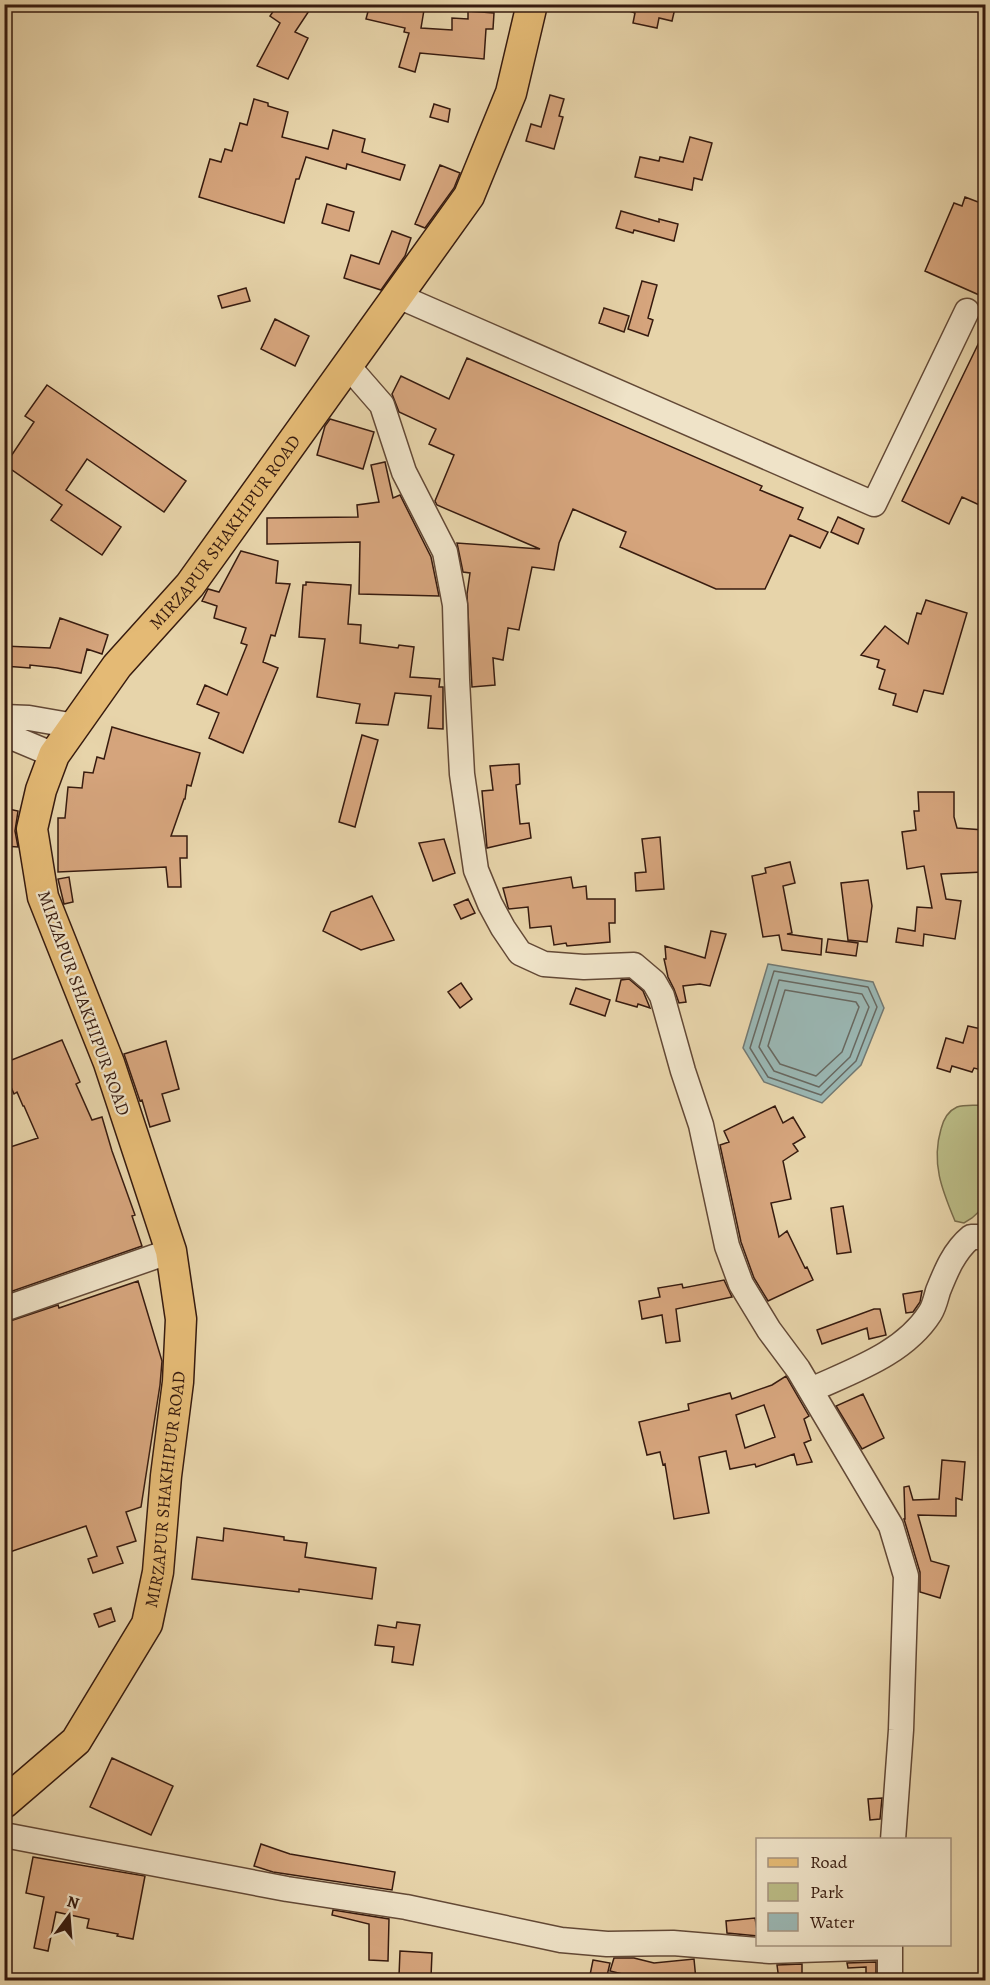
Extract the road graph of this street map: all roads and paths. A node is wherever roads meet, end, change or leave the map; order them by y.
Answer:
1 (532, 4) edge
2 (398, 296) junction
3 (967, 311) dead end
4 (348, 366) junction
5 (4, 717) edge
6 (75, 726) junction
7 (4, 734) edge
8 (54, 755) junction
9 (986, 1237) edge
10 (171, 1251) junction
11 (4, 1309) edge
12 (811, 1390) junction
13 (4, 1803) edge
14 (4, 1835) edge
15 (893, 1838) edge
16 (890, 1946) edge
17 (890, 1980) edge

1 - 2 main road, MIRZAPUR SHAKHIPUR ROAD
2 - 3 street
2 - 4 main road, MIRZAPUR SHAKHIPUR ROAD
4 - 6 main road, MIRZAPUR SHAKHIPUR ROAD
4 - 12 street
5 - 6 street
6 - 8 main road, MIRZAPUR SHAKHIPUR ROAD
7 - 8 street
8 - 10 main road, MIRZAPUR SHAKHIPUR ROAD
9 - 12 street
10 - 11 street
10 - 13 main road, MIRZAPUR SHAKHIPUR ROAD
12 - 15 street
14 - 16 street
16 - 17 street

